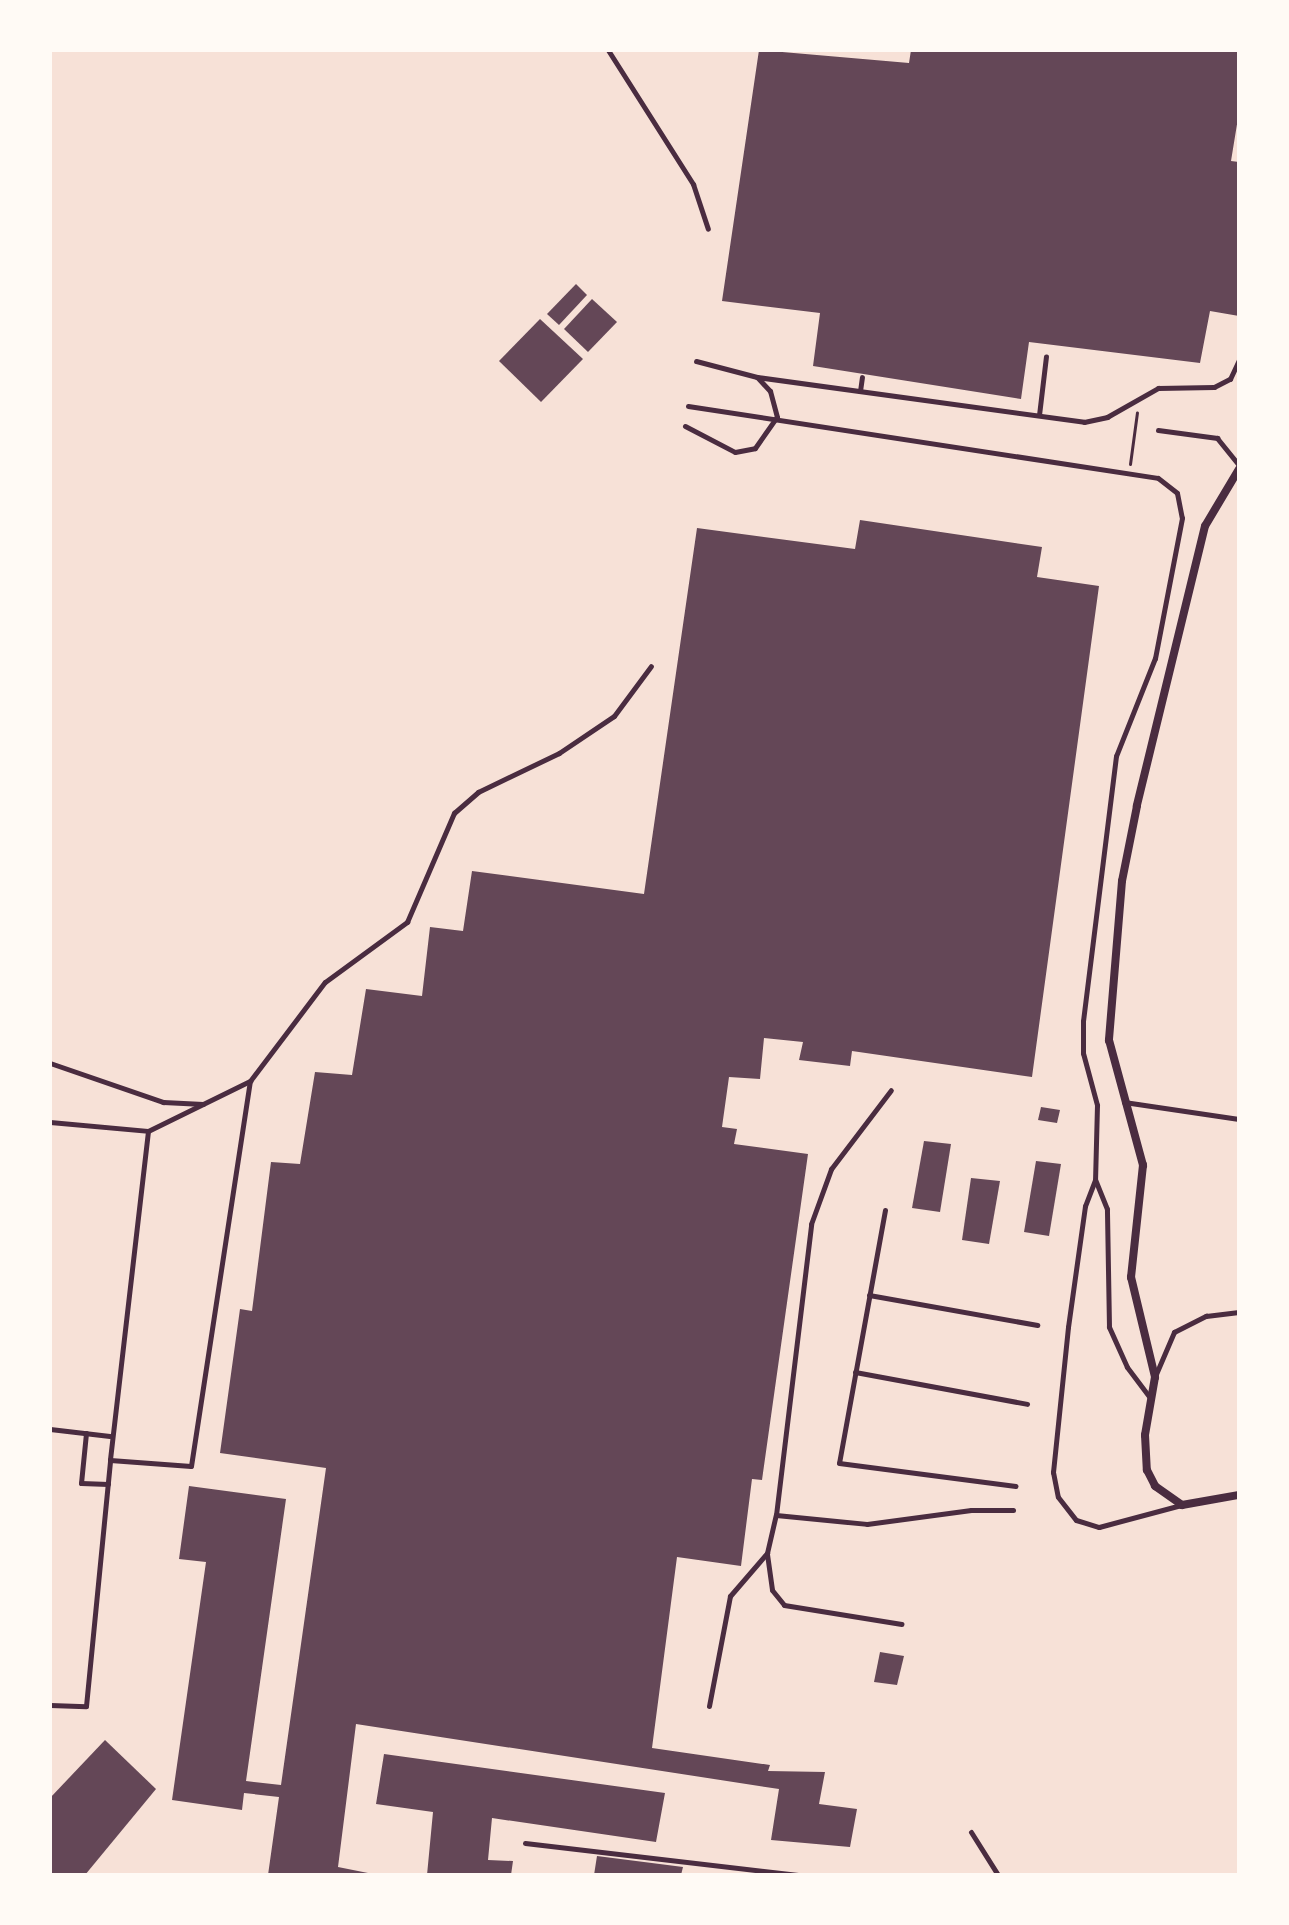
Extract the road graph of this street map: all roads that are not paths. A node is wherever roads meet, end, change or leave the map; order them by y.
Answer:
1 (608, 50) edge
2 (708, 229) dead end
3 (1046, 356) dead end
4 (1239, 360) edge
5 (696, 361) dead end
6 (757, 377) junction
7 (862, 377) dead end
8 (860, 391) junction
9 (688, 406) dead end
10 (1039, 415) junction
11 (777, 417) junction
12 (685, 426) dead end
13 (1158, 430) dead end
14 (1239, 467) edge
15 (651, 666) dead end
16 (50, 1063) edge
17 (250, 1081) junction
18 (891, 1090) dead end
19 (1123, 1101) junction
20 (208, 1104) junction
21 (1239, 1119) edge
22 (50, 1122) edge
23 (148, 1131) junction
24 (1095, 1180) junction
25 (885, 1210) dead end
26 (869, 1295) junction
27 (1239, 1312) edge
28 (1037, 1325) dead end
29 (855, 1372) junction
30 (1155, 1377) junction
31 (1151, 1399) junction
32 (1027, 1404) dead end
33 (50, 1429) edge
34 (86, 1433) junction
35 (110, 1436) junction
36 (110, 1460) junction
37 (108, 1484) junction
38 (1016, 1486) dead end
39 (1239, 1495) edge
40 (1182, 1505) junction
41 (1013, 1510) dead end
42 (776, 1515) junction
43 (767, 1553) junction
44 (901, 1624) dead end
45 (50, 1705) edge
46 (709, 1706) dead end
47 (971, 1832) dead end
48 (525, 1843) dead end
49 (798, 1875) edge
50 (998, 1875) edge

1 - 2 lane
3 - 10 lane
4 - 10 lane
5 - 6 lane
6 - 8 lane
6 - 11 lane
7 - 8 lane
8 - 10 lane
9 - 11 lane
11 - 12 lane
11 - 24 lane
13 - 14 lane
14 - 19 street
15 - 17 lane
16 - 20 lane
17 - 20 lane
17 - 36 lane
18 - 42 lane
19 - 21 lane
19 - 30 street
20 - 23 lane
22 - 23 lane
23 - 35 lane
24 - 31 lane
24 - 40 lane
25 - 26 lane
26 - 28 lane
26 - 29 lane
27 - 30 lane
29 - 32 lane
29 - 38 lane
30 - 31 street
31 - 40 street
33 - 34 lane
34 - 35 lane
34 - 37 lane
35 - 36 lane
36 - 37 lane
37 - 45 lane
39 - 40 street
41 - 42 lane
42 - 43 lane
43 - 44 lane
43 - 46 lane
47 - 50 lane
48 - 49 lane

